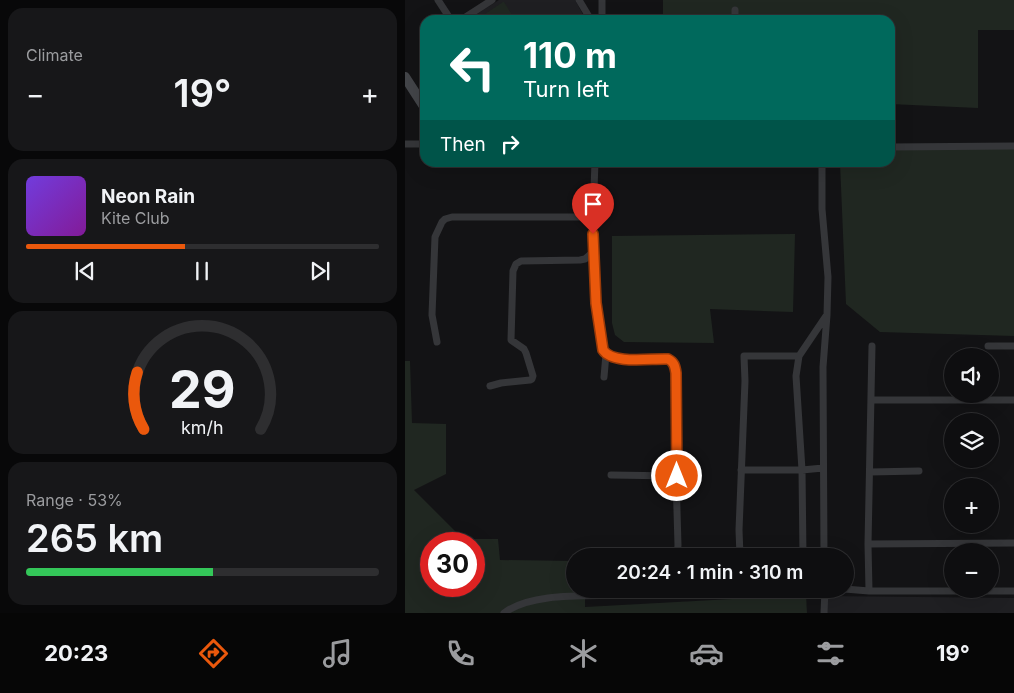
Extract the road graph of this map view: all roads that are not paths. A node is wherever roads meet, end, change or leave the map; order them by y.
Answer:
1 (438, 0) edge
2 (492, 0) edge
3 (579, 0) edge
4 (602, 0) edge
5 (735, 10) dead end
6 (448, 15) edge
7 (469, 15) edge
8 (588, 15) edge
9 (602, 15) edge
10 (735, 15) edge
11 (405, 77) edge
12 (420, 100) edge
13 (405, 144) edge
14 (420, 144) edge
15 (1014, 146) edge
16 (895, 147) edge
17 (595, 167) edge
18 (822, 167) edge
19 (593, 217) junction
20 (593, 252) junction
21 (827, 315) junction
22 (437, 342) dead end
23 (872, 346) dead end
24 (988, 346) dead end
25 (1014, 346) edge
26 (606, 354) junction
27 (799, 356) junction
28 (604, 377) dead end
29 (490, 386) dead end
30 (871, 400) junction
31 (1014, 400) edge
32 (823, 468) junction
33 (741, 470) junction
34 (802, 470) junction
35 (919, 471) dead end
36 (870, 472) junction
37 (611, 475) dead end
38 (677, 476) junction
39 (1014, 543) edge
40 (868, 544) junction
41 (678, 548) edge
42 (740, 548) edge
43 (803, 548) edge
44 (824, 548) edge
45 (854, 589) edge
46 (1014, 590) edge
47 (869, 591) junction
48 (566, 597) edge
49 (825, 598) edge
50 (504, 613) edge
51 (824, 613) edge

1 - 6 street
2 - 7 street
3 - 8 street
4 - 9 street
5 - 10 street
11 - 12 street
13 - 14 street
15 - 16 street
17 - 19 street
18 - 21 street
19 - 20 street
19 - 22 street
20 - 26 street
20 - 29 street
21 - 27 street
21 - 32 street
23 - 30 street
24 - 25 street
26 - 28 street
26 - 38 street
27 - 33 street
27 - 34 street
30 - 31 street
30 - 36 street
32 - 34 street
32 - 44 street
33 - 34 street
33 - 42 street
34 - 43 street
35 - 36 street
36 - 40 street
37 - 38 street
38 - 41 street
39 - 40 street
40 - 47 street
45 - 47 street
46 - 47 street
48 - 50 street
49 - 51 street

